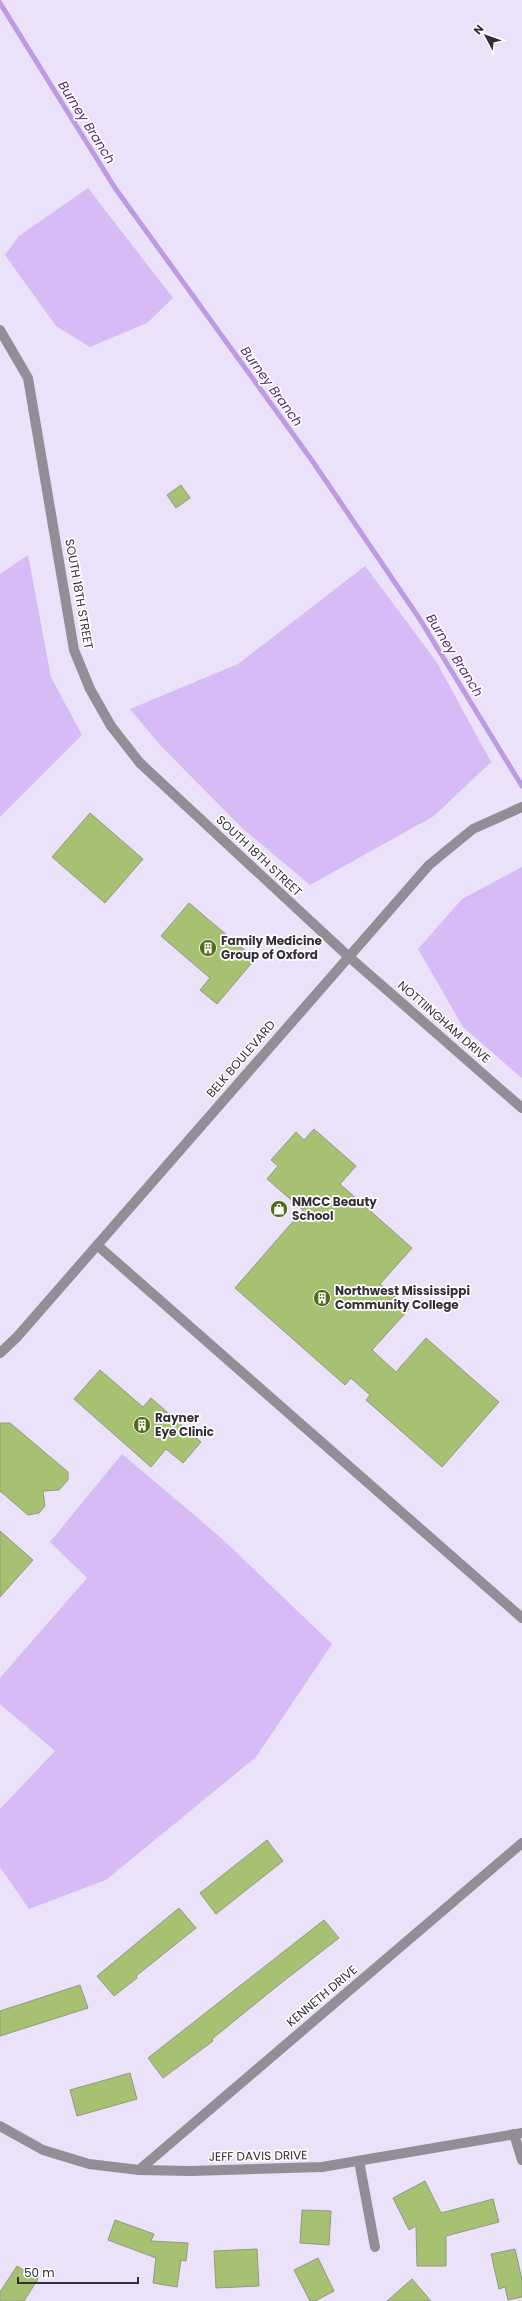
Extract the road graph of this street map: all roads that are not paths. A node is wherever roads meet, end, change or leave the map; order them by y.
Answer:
1 (0, 330) edge
2 (522, 807) edge
3 (348, 956) junction
4 (522, 1108) edge
5 (97, 1245) junction
6 (0, 1353) edge
7 (522, 1618) edge
8 (522, 1843) edge
9 (0, 2126) edge
10 (518, 2133) edge
11 (522, 2160) edge
12 (359, 2161) junction
13 (139, 2170) junction
14 (375, 2247) dead end

1 - 3 street, SOUTH 18TH STREET
2 - 3 street, BELK BOULEVARD
3 - 4 street, NOTTIINGHAM DRIVE
3 - 5 street, BELK BOULEVARD
5 - 6 street, BELK BOULEVARD
5 - 7 street
8 - 13 street, KENNETH DRIVE
9 - 13 street, JEFF DAVIS DRIVE
10 - 11 street
10 - 12 street, JEFF DAVIS DRIVE
12 - 13 street, JEFF DAVIS DRIVE
12 - 14 street

